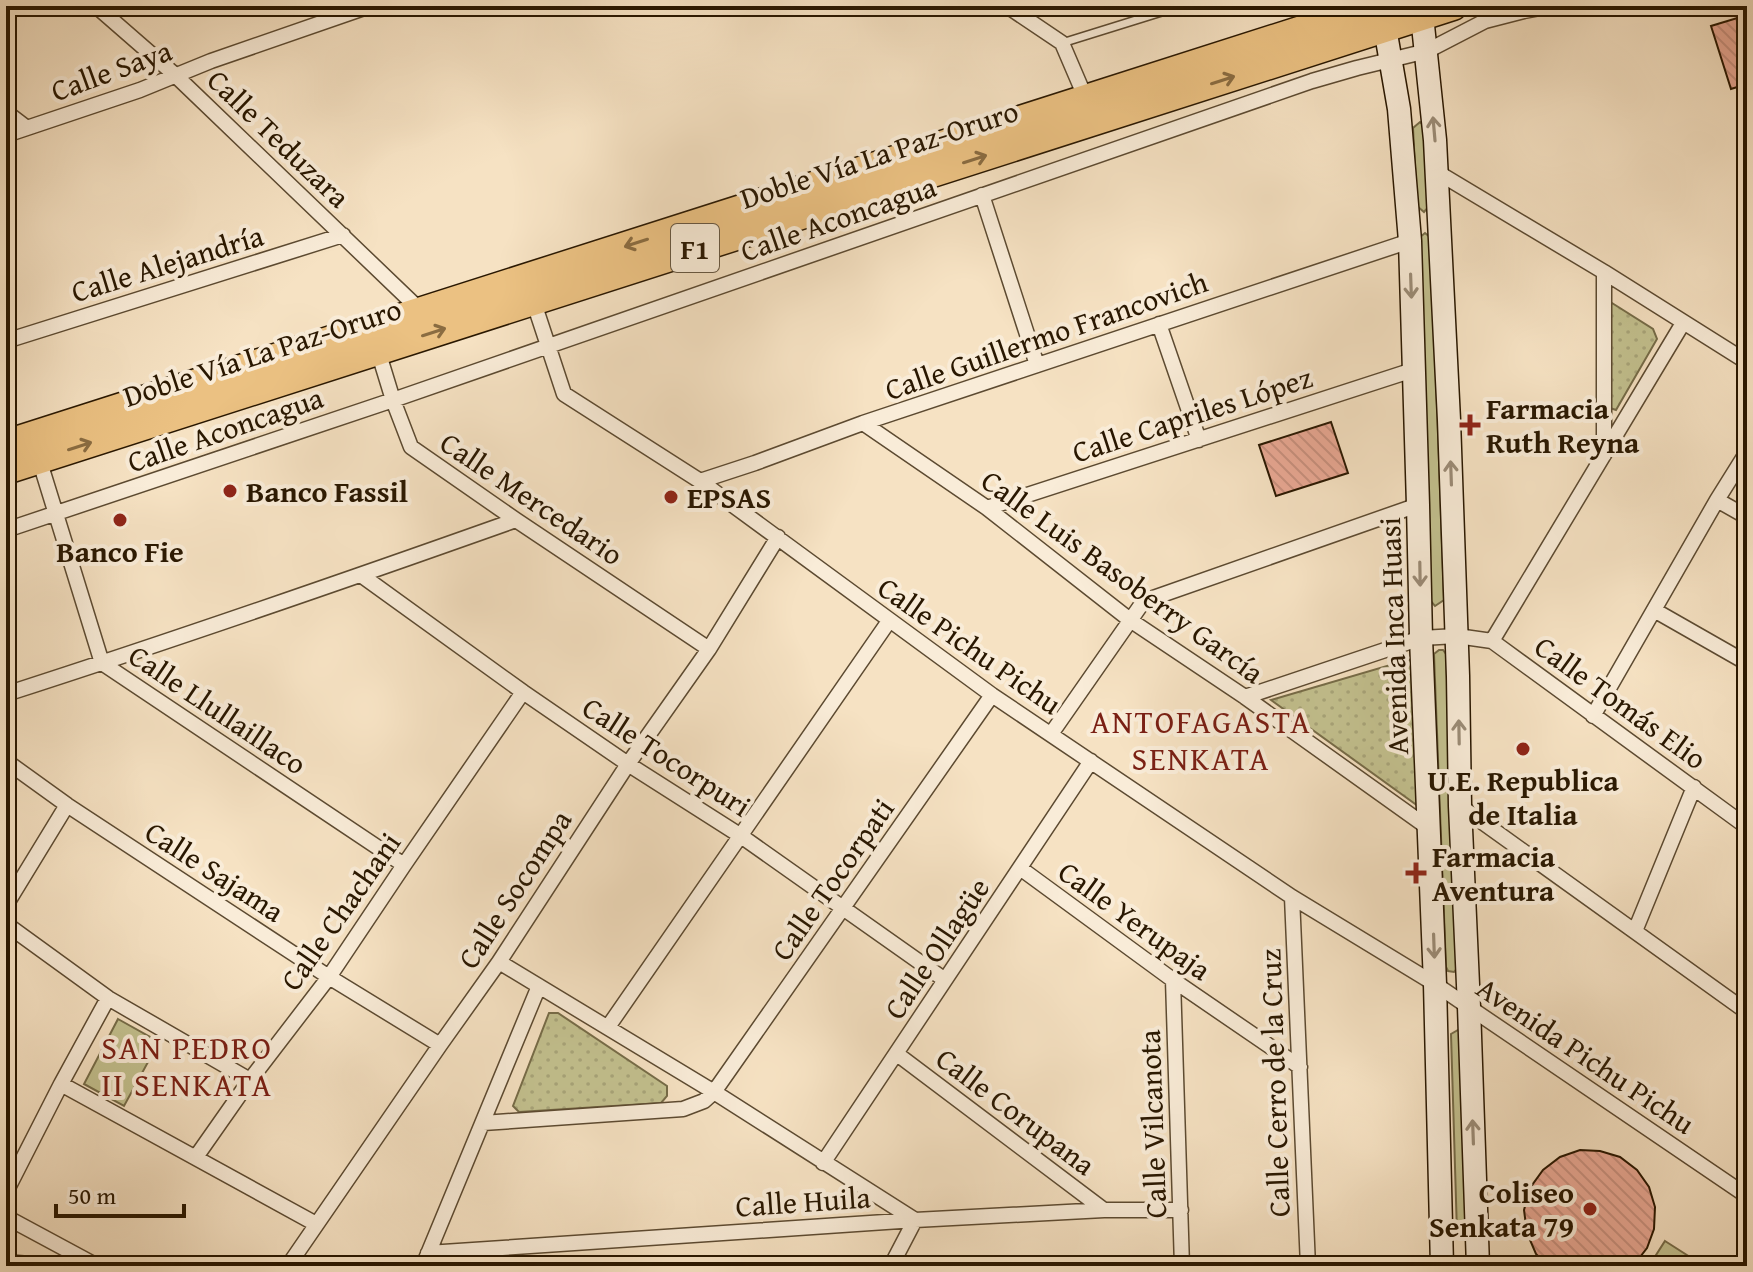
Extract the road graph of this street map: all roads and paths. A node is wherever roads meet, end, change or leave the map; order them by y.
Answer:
1 (96, 6) edge
2 (370, 6) edge
3 (1007, 6) edge
4 (1181, 6) edge
5 (1453, 6) edge
6 (1551, 6) edge
7 (1380, 13) edge
8 (1422, 16) junction
9 (1062, 43) junction
10 (1427, 51) junction
11 (1390, 61) junction
12 (174, 74) junction
13 (1086, 99) junction
14 (6, 112) edge
15 (27, 128) junction
16 (6, 135) edge
17 (1437, 172) junction
18 (982, 195) junction
19 (1439, 216) junction
20 (1409, 230) junction
21 (343, 235) junction
22 (1604, 272) junction
23 (533, 300) junction
24 (421, 312) junction
25 (1683, 323) junction
26 (1159, 324) junction
27 (6, 341) edge
28 (548, 346) junction
29 (378, 351) junction
30 (1747, 362) edge
31 (1037, 365) junction
32 (1413, 370) junction
33 (393, 400) junction
34 (863, 423) junction
35 (1199, 440) junction
36 (6, 444) edge
37 (1747, 452) edge
38 (1604, 455) junction
39 (39, 459) junction
40 (6, 470) edge
41 (700, 481) junction
42 (1717, 500) junction
43 (1418, 505) junction
44 (987, 508) junction
45 (57, 515) junction
46 (1747, 517) edge
47 (516, 520) junction
48 (6, 530) edge
49 (778, 537) junction
50 (361, 575) junction
51 (1654, 610) junction
52 (1130, 620) junction
53 (889, 621) junction
54 (1457, 636) junction
55 (1421, 638) junction
56 (1492, 641) junction
57 (709, 649) junction
58 (102, 663) junction
59 (1747, 663) edge
60 (523, 692) junction
61 (6, 694) edge
62 (992, 695) junction
63 (1245, 697) junction
64 (1593, 716) junction
65 (1051, 734) junction
66 (6, 761) edge
67 (1091, 761) junction
68 (628, 764) junction
69 (1694, 787) junction
70 (67, 805) junction
71 (1460, 806) junction
72 (1747, 827) edge
73 (1430, 829) junction
74 (741, 836) junction
75 (404, 865) junction
76 (1020, 868) junction
77 (1292, 897) junction
78 (6, 905) edge
79 (843, 909) junction
80 (6, 924) edge
81 (1635, 931) junction
82 (499, 962) junction
83 (329, 977) junction
84 (945, 980) junction
85 (1173, 980) junction
86 (1435, 984) junction
87 (539, 986) junction
88 (108, 998) junction
89 (1469, 1007) junction
90 (1747, 1012) edge
91 (608, 1027) junction
92 (440, 1045) junction
93 (897, 1054) junction
94 (1300, 1067) junction
95 (250, 1080) junction
96 (61, 1084) junction
97 (714, 1092) junction
98 (483, 1123) junction
99 (196, 1157) junction
100 (823, 1163) junction
101 (6, 1192) edge
102 (1746, 1194) edge
103 (1104, 1210) junction
104 (1181, 1210) junction
105 (6, 1217) edge
106 (915, 1220) junction
107 (316, 1224) junction
108 (426, 1259) edge
109 (6, 1262) edge
110 (53, 1266) edge
111 (97, 1266) edge
112 (288, 1266) edge
113 (891, 1266) edge
114 (1182, 1266) edge
115 (1308, 1266) edge
116 (1442, 1266) edge
117 (1478, 1266) edge

1 - 12 street, Calle Teduzara
2 - 12 street, Calle Saya
3 - 9 street
4 - 9 lane
5 - 8 highway, Doble Vía La Paz-Oruro / F1
6 - 10 street, Calle Aconcagua
7 - 8 highway, Doble Vía La Paz-Oruro / F1
7 - 11 street, Avenida Inca Huasi
7 - 13 highway, Doble Vía La Paz-Oruro / F1
23 -> 7 highway, Doble Vía La Paz-Oruro / F1
8 - 10 street, Avenida Inca Huasi
9 - 13 street
10 - 11 street, Calle Aconcagua
17 -> 10 street, Avenida Inca Huasi
11 - 18 street, Calle Aconcagua
11 - 20 street, Avenida Inca Huasi
12 - 15 street, Calle Saya
12 - 21 street, Calle Teduzara
13 -> 24 highway, Doble Vía La Paz-Oruro / F1
14 - 15 street
15 - 16 street, Calle Saya
17 - 19 street, Avenida Inca Huasi
17 - 22 street
18 - 28 street, Calle Aconcagua
18 - 31 street
19 - 20 street
54 -> 19 street, Avenida Inca Huasi
20 - 26 street, Calle Guillermo Francovich
20 -> 32 street, Avenida Inca Huasi
21 - 24 street, Calle Teduzara
21 - 27 street, Calle Alejandría
22 - 25 street
22 - 38 street
23 - 28 street, Calle Pichu Pichu
29 -> 23 highway, Doble Vía La Paz-Oruro / F1
24 - 36 highway, Doble Vía La Paz-Oruro / F1
25 - 30 street
25 - 38 street
26 - 31 street, Calle Guillermo Francovich
26 - 35 street
28 - 33 street, Calle Aconcagua
28 - 41 street, Calle Pichu Pichu
29 - 33 street, Calle Mercedario
39 -> 29 highway, Doble Vía La Paz-Oruro / F1
31 - 34 street, Calle Guillermo Francovich
32 - 35 street, Calle Capriles López
32 - 43 street, Avenida Inca Huasi
33 - 45 street, Calle Aconcagua
33 - 47 street, Calle Mercedario
34 - 41 street, Calle Guillermo Francovich
34 - 44 street, Calle Luis Basoberry García
35 - 44 street, Calle Capriles López
37 - 42 street
38 - 56 street
39 - 40 highway, Doble Vía La Paz-Oruro / F1
39 - 45 street, Calle Llullaillaco
41 - 49 street, Calle Pichu Pichu
42 - 46 street
42 - 51 street
43 - 52 street
43 -> 55 street, Avenida Inca Huasi
44 - 52 street, Calle Luis Basoberry García
45 - 48 street, Calle Aconcagua
45 - 58 street, Calle Llullaillaco
47 - 50 street
47 - 57 street, Calle Mercedario
49 - 53 street, Calle Pichu Pichu
49 - 57 street, Calle Socompa
50 - 58 street
50 - 60 street, Calle Tocorpuri
51 - 59 street
51 - 64 street
52 - 63 street, Calle Luis Basoberry García
52 - 65 street
53 - 62 street, Calle Pichu Pichu
53 - 74 street
54 - 55 street, Calle Tomás Elio
54 - 56 street, Calle Tomás Elio
71 -> 54 street, Avenida Inca Huasi
55 - 63 street, Calle Tomás Elio
55 - 73 street, Avenida Inca Huasi
56 - 64 street, Calle Tomás Elio
57 - 68 street, Calle Socompa
58 - 61 street
58 - 75 street, Calle Llullaillaco
60 - 68 street, Calle Tocorpuri
60 - 75 street, Calle Chachani
62 - 65 street, Calle Pichu Pichu
62 - 79 street, Calle Tocorpati
63 - 73 street, Calle Luis Basoberry García
64 - 69 street, Calle Tomás Elio
65 - 67 street, Calle Pichu Pichu
66 - 70 street, Calle Sajama
67 - 76 street, Calle Ollagüe
67 - 77 street, Calle Pichu Pichu
68 - 74 street, Calle Tocorpuri
68 - 82 street, Calle Socompa
69 - 72 street, Calle Tomás Elio
69 - 81 street
70 - 78 street
70 - 83 street, Calle Sajama
71 - 81 street
71 - 89 street, Avenida Inca Huasi
73 -> 86 street, Avenida Inca Huasi
74 - 79 street, Calle Tocorpuri
74 - 91 street
75 - 83 street, Calle Chachani
76 - 84 street, Calle Ollagüe
76 - 85 street, Calle Yerupaja
77 - 86 street, Calle Pichu Pichu
77 - 94 street, Calle Cerro de la Cruz
79 - 84 street, Calle Tocorpuri
79 - 97 street, Calle Tocorpati
80 - 88 street
81 - 90 street
82 - 87 street
82 - 92 street, Calle Socompa
83 - 92 street, Calle Sajama
83 - 95 street, Calle Chachani
84 - 93 street, Calle Ollagüe
85 - 94 street, Calle Yerupaja
85 - 104 street, Calle Vilcanota
86 - 89 street, Avenida Pichu Pichu
86 - 116 street, Avenida Inca Huasi
87 - 91 street
87 - 98 street
88 - 95 street
88 - 96 street
89 - 102 street, Avenida Pichu Pichu
117 -> 89 street, Avenida Inca Huasi
91 - 97 street
92 - 107 street, Calle Socompa
93 - 100 street, Calle Ollagüe
93 - 103 street, Calle Corupana
94 - 115 street, Calle Cerro de la Cruz
95 - 99 street, Calle Chachani
96 - 99 street
96 - 101 street
97 - 98 street
97 - 100 street
98 - 108 street
99 - 107 street
100 - 106 street
103 - 104 street, Calle Huila
103 - 106 street, Calle Huila
104 - 114 street, Calle Vilcanota
105 - 111 street
106 - 108 street, Calle Huila
106 - 113 street
107 - 112 street, Calle Socompa
109 - 110 street

